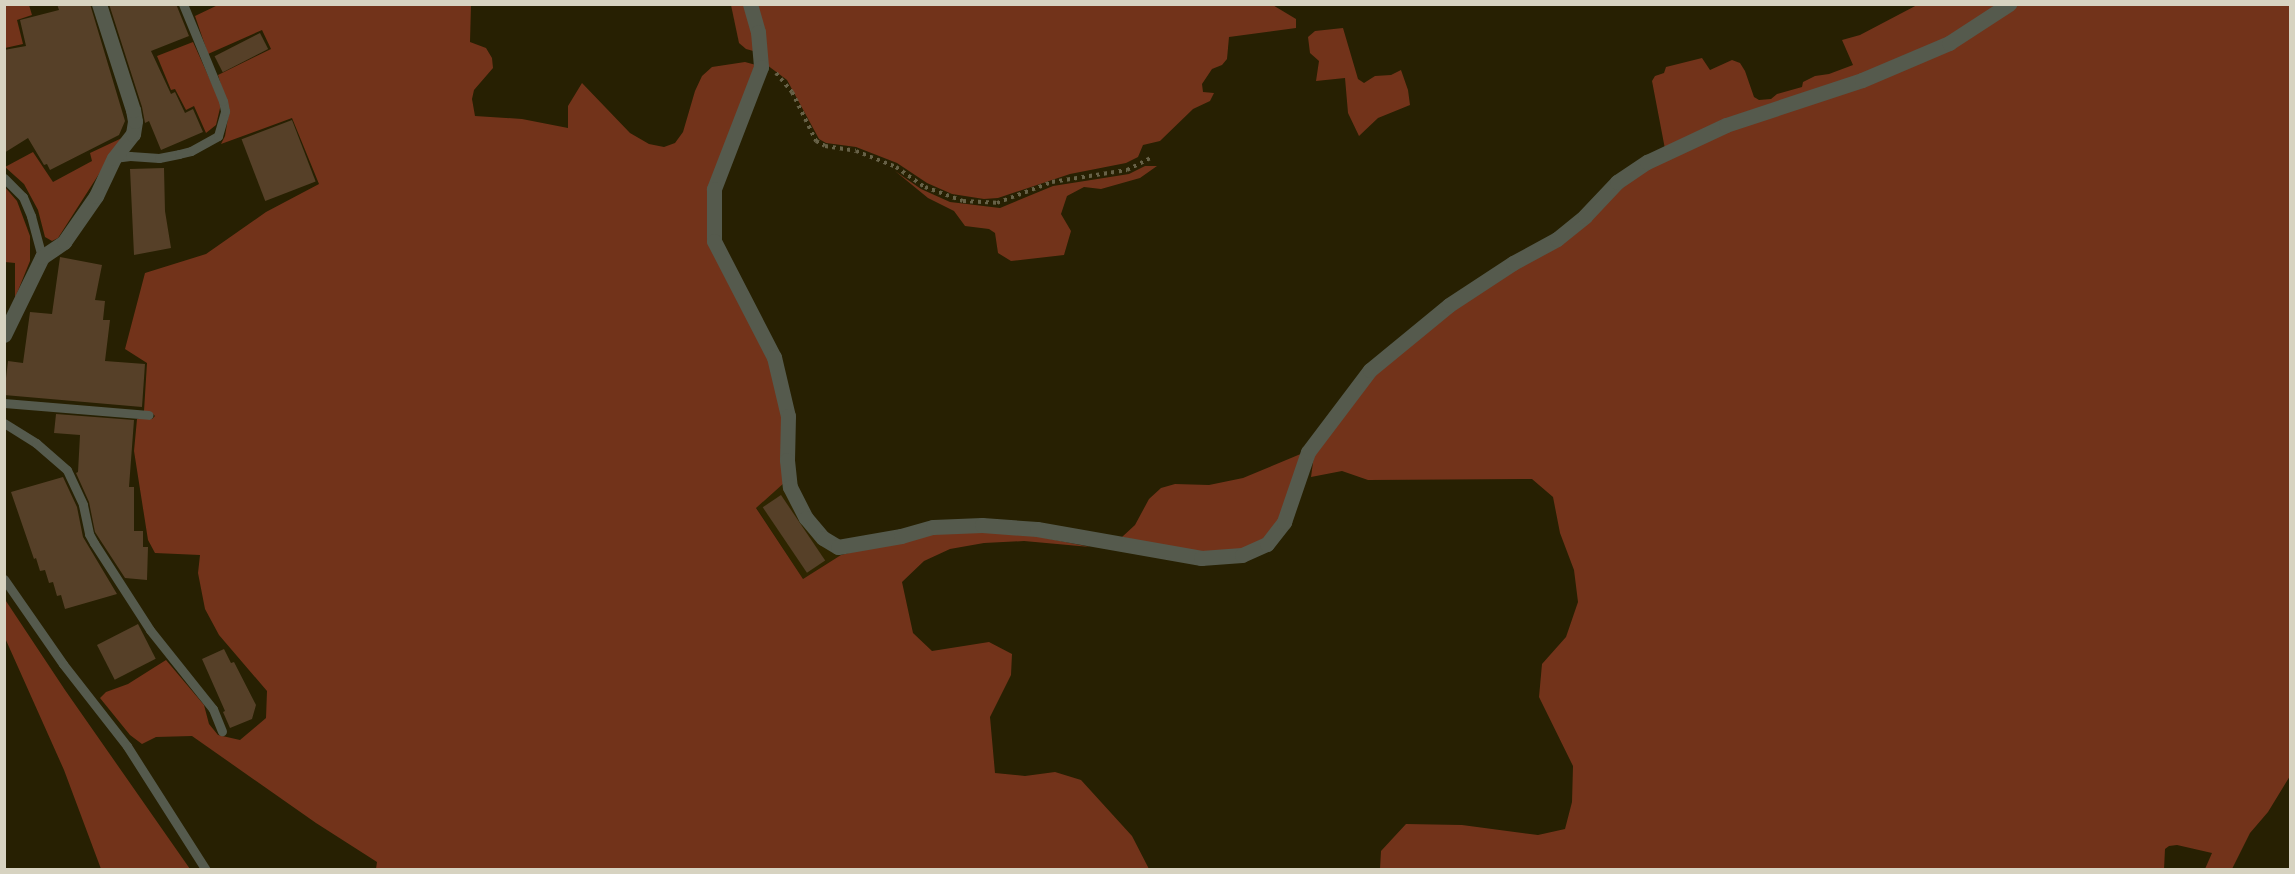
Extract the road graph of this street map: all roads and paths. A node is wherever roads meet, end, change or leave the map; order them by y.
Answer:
1 (99, 4) edge
2 (183, 4) edge
3 (750, 4) edge
4 (2009, 4) edge
5 (761, 67) junction
6 (1152, 157) dead end
7 (114, 158) junction
8 (4, 178) edge
9 (42, 257) junction
10 (4, 335) edge
11 (4, 403) edge
12 (149, 415) dead end
13 (4, 423) edge
14 (4, 579) edge
15 (222, 731) dead end
16 (206, 870) edge

1 - 7 street
2 - 7 lane
3 - 5 street
4 - 5 street
5 - 6 path
7 - 9 street
8 - 9 lane
9 - 10 street
11 - 12 lane
13 - 15 lane
14 - 16 lane

